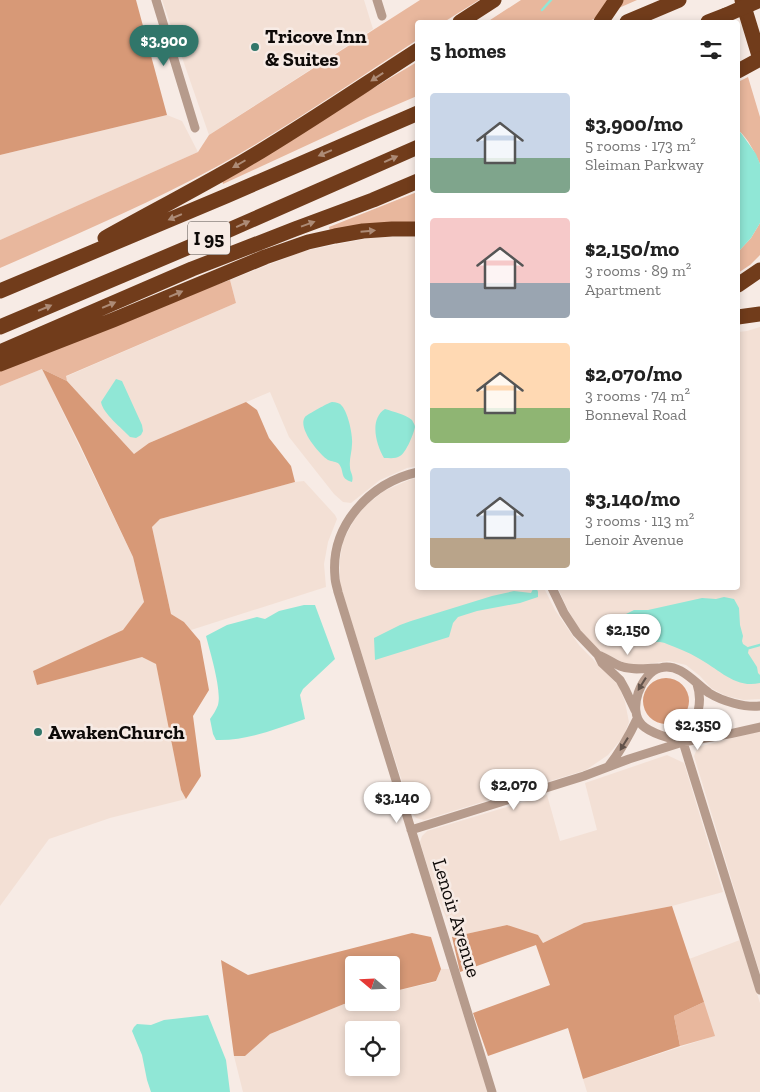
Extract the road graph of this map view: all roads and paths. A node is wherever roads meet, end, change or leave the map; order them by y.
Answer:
1 (156, 0) edge
2 (377, 0) edge
3 (494, 0) edge
4 (616, 0) edge
5 (679, 0) edge
6 (742, 0) edge
7 (760, 0) edge
8 (382, 16) dead end
9 (463, 20) edge
10 (602, 20) edge
11 (632, 20) edge
12 (713, 20) edge
13 (415, 52) edge
14 (760, 59) edge
15 (740, 70) edge
16 (415, 114) edge
17 (195, 128) dead end
18 (415, 148) edge
19 (415, 182) edge
20 (415, 229) edge
21 (760, 270) edge
22 (36, 276) junction
23 (740, 284) edge
24 (0, 291) edge
25 (760, 306) edge
26 (760, 314) edge
27 (740, 316) edge
28 (740, 316) edge
29 (0, 327) edge
30 (0, 352) edge
31 (0, 364) edge
32 (415, 473) edge
33 (553, 590) edge
34 (598, 655) junction
35 (658, 668) junction
36 (696, 682) junction
37 (760, 706) edge
38 (636, 715) junction
39 (760, 727) edge
40 (669, 738) junction
41 (683, 742) junction
42 (608, 767) junction
43 (411, 830) junction
44 (760, 990) edge
45 (492, 1092) edge

1 - 17 street
2 - 8 street
3 - 9 highway
4 - 10 highway
5 - 11 highway
6 - 14 highway
7 - 12 highway, bridge
13 -> 22 highway
14 - 15 highway, bridge
16 -> 22 highway, I 95
29 -> 18 highway, I 95
30 -> 19 highway
31 -> 20 highway
21 - 23 highway
22 - 24 highway, I 95
25 - 27 highway
26 - 28 highway
32 - 43 street, Lenoir Avenue
33 - 34 street
34 - 35 street
34 - 38 street
35 - 36 street
35 -> 38 street
36 - 37 street
36 - 40 street
38 - 40 street
38 -> 42 street
39 - 41 street
40 - 41 street
41 - 42 street
41 - 44 street
42 - 43 street
43 - 45 street, Lenoir Avenue

